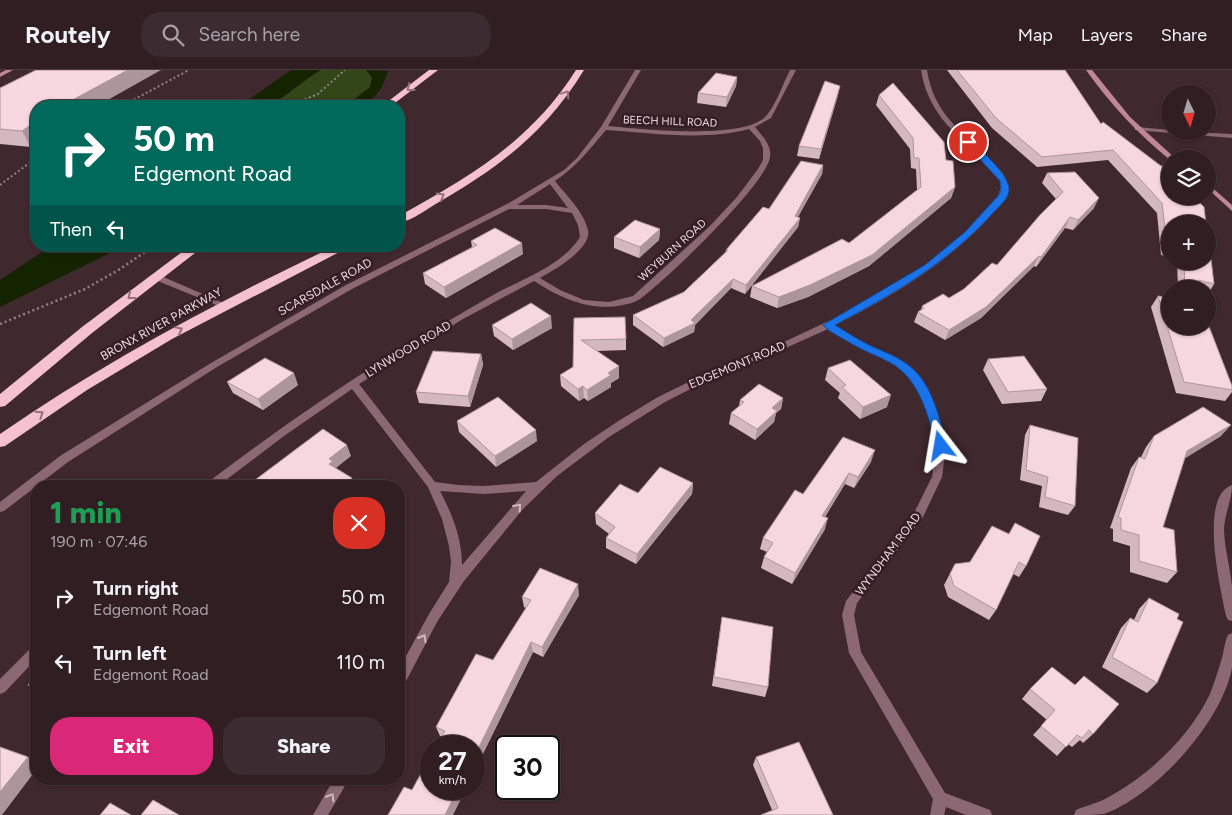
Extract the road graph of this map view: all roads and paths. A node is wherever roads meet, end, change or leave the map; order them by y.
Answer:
1 (10, 70) edge
2 (189, 70) edge
3 (345, 70) edge
4 (434, 70) edge
5 (580, 70) edge
6 (638, 70) edge
7 (793, 70) edge
8 (924, 70) edge
9 (1089, 70) edge
10 (0, 75) edge
11 (133, 100) edge
12 (302, 100) edge
13 (394, 100) edge
14 (751, 127) junction
15 (604, 128) junction
16 (1137, 130) junction
17 (1232, 136) edge
18 (1162, 150) edge
19 (30, 162) edge
20 (550, 180) junction
21 (0, 185) edge
22 (1216, 194) edge
23 (507, 208) junction
24 (1232, 209) edge
25 (573, 211) junction
26 (405, 216) edge
27 (145, 252) edge
28 (190, 252) edge
29 (333, 252) edge
30 (156, 277) junction
31 (533, 277) junction
32 (224, 305) junction
33 (0, 324) edge
34 (828, 325) junction
35 (353, 382) junction
36 (0, 402) edge
37 (0, 442) edge
38 (36, 480) edge
39 (219, 480) edge
40 (30, 485) edge
41 (432, 485) junction
42 (537, 486) junction
43 (1232, 489) edge
44 (0, 508) edge
45 (455, 583) junction
46 (1232, 616) edge
47 (1232, 639) edge
48 (30, 657) edge
49 (405, 670) edge
50 (0, 688) edge
51 (338, 785) edge
52 (940, 798) junction
53 (320, 815) edge
54 (937, 815) edge
55 (985, 815) edge
56 (1081, 815) edge

1 - 10 street
2 - 11 path
3 - 12 path
4 -> 13 highway
26 -> 5 highway
6 - 15 street, SCARSDALE ROAD
7 - 14 street, BEECH HILL ROAD
8 - 34 street, EDGEMONT ROAD
9 - 16 street
14 - 15 street, BEECH HILL ROAD
14 - 31 street, WEYBURN ROAD
15 - 20 street, SCARSDALE ROAD
16 - 17 street
16 - 18 street
19 - 21 path
20 - 23 street, SCARSDALE ROAD
20 - 25 street, LYNWOOD ROAD
22 - 24 street
23 - 25 street
23 - 38 street, SCARSDALE ROAD
25 - 31 street, LYNWOOD ROAD
27 - 33 path
28 - 30 highway
29 - 32 highway, BRONX RIVER PARKWAY
30 - 32 street
30 -> 36 highway
31 - 35 street, LYNWOOD ROAD
37 -> 32 highway, BRONX RIVER PARKWAY
34 - 42 street, EDGEMONT ROAD
34 - 52 street, WYNDHAM ROAD
35 - 39 street, LYNWOOD ROAD
35 - 41 street
40 - 44 street, SCARSDALE ROAD
41 - 42 street
41 - 45 street
45 -> 42 street, EDGEMONT ROAD
43 - 46 street
49 -> 45 street, EDGEMONT ROAD
47 - 56 street
48 - 50 street
53 -> 51 street
52 - 54 street
52 - 55 street

